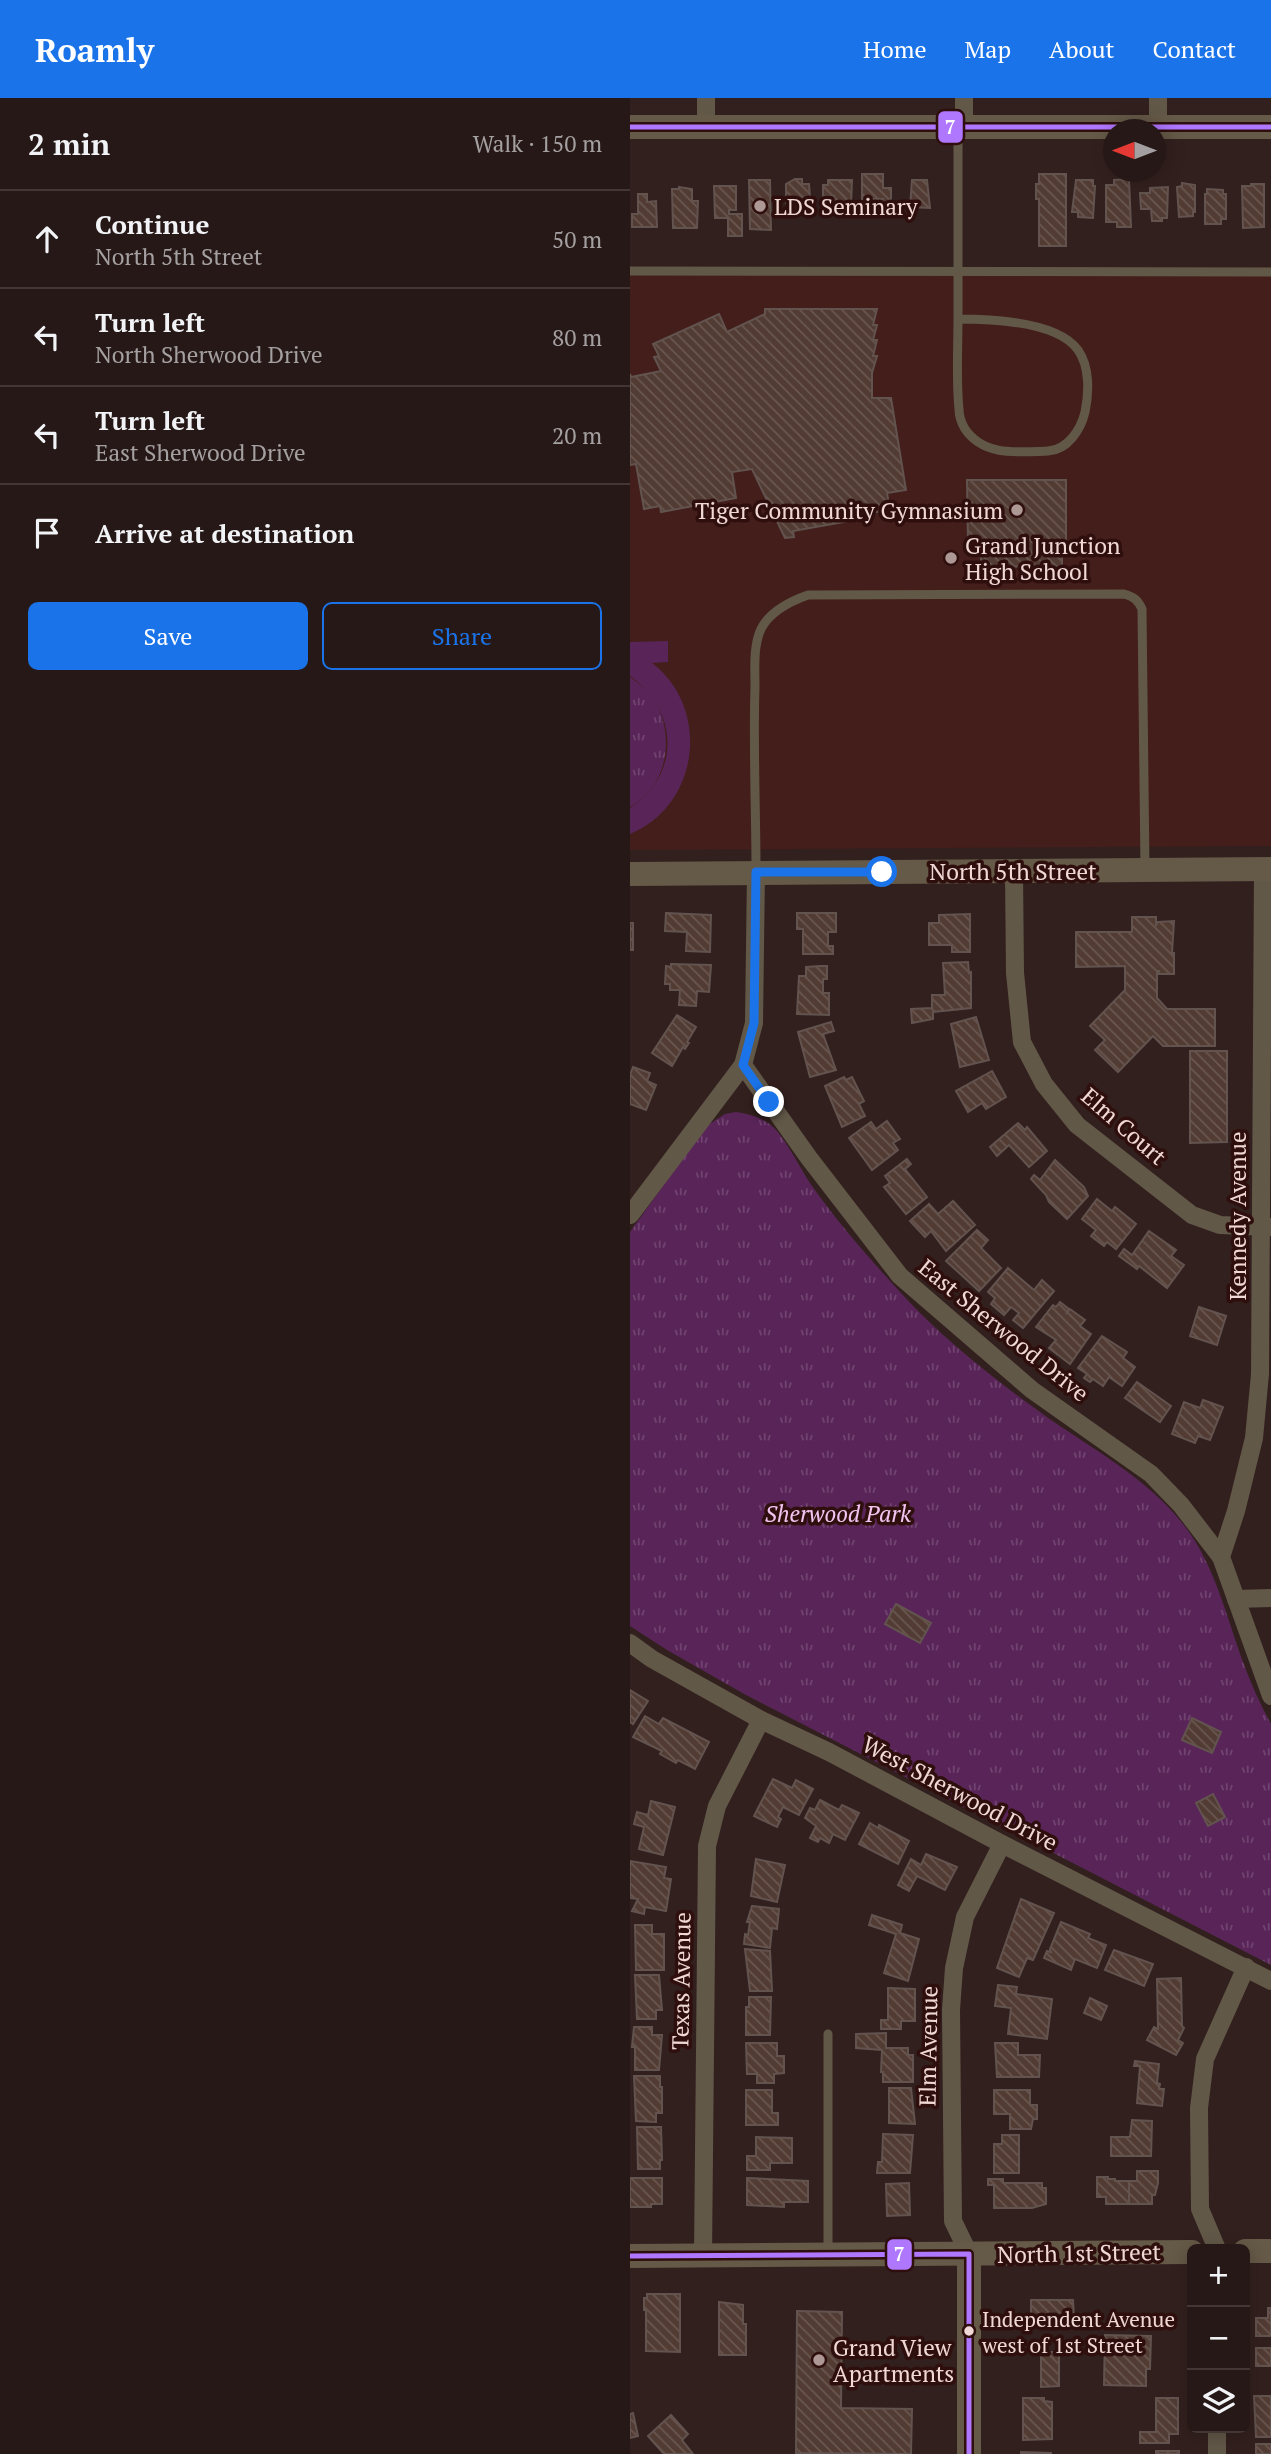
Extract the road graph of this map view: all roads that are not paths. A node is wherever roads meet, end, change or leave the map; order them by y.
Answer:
1 (706, 98) edge
2 (964, 98) edge
3 (1158, 98) edge
4 (1158, 119) edge
5 (630, 127) edge
6 (961, 127) junction
7 (1103, 127) edge
8 (1166, 127) edge
9 (1271, 127) edge
10 (706, 128) junction
11 (958, 270) junction
12 (630, 271) edge
13 (1271, 272) edge
14 (958, 319) junction
15 (1145, 869) junction
16 (1267, 869) edge
17 (756, 872) junction
18 (1014, 872) junction
19 (630, 874) edge
20 (743, 1065) junction
21 (630, 1215) edge
22 (1266, 1227) edge
23 (1221, 1557) junction
24 (1271, 1598) edge
25 (1236, 1599) junction
26 (630, 1643) edge
27 (1271, 1696) edge
28 (761, 1720) junction
29 (1002, 1844) junction
30 (1246, 1967) junction
31 (1271, 1981) edge
32 (828, 2035) dead end
33 (1215, 2244) edge
34 (1250, 2251) edge
35 (1271, 2251) edge
36 (1187, 2252) edge
37 (969, 2254) junction
38 (703, 2255) junction
39 (828, 2255) junction
40 (630, 2256) edge
41 (1217, 2433) edge
42 (970, 2454) edge
43 (1217, 2454) edge

1 - 10 street
2 - 6 street
3 - 4 street
5 - 10 main road
6 - 7 main road
6 - 10 main road
6 - 11 lane
8 - 9 main road
11 - 12 lane
11 - 13 lane
11 - 14 lane
14 - 14 lane
15 - 16 main road, North 5th Street
15 - 17 lane
15 - 18 main road, North 5th Street
16 - 22 street, Kennedy Avenue
17 - 18 main road, North 5th Street
17 - 19 main road, North 5th Street
17 - 20 street
18 - 22 street, Elm Court
20 - 21 street
20 - 23 street, East Sherwood Drive
22 - 23 street, Kennedy Avenue
23 - 25 street, East Sherwood Drive
24 - 25 street
25 - 27 street, East Sherwood Drive
26 - 28 street, West Sherwood Drive
28 - 29 street, West Sherwood Drive
28 - 38 street, Texas Avenue
29 - 30 street, West Sherwood Drive
29 - 37 street, Elm Avenue
30 - 31 street, West Sherwood Drive
30 - 33 street
32 - 39 lane
34 - 35 main road
36 - 37 main road, North 1st Street
37 - 39 main road, North 1st Street
37 - 42 main road
38 - 39 main road, North 1st Street
38 - 40 main road, North 1st Street
41 - 43 street

